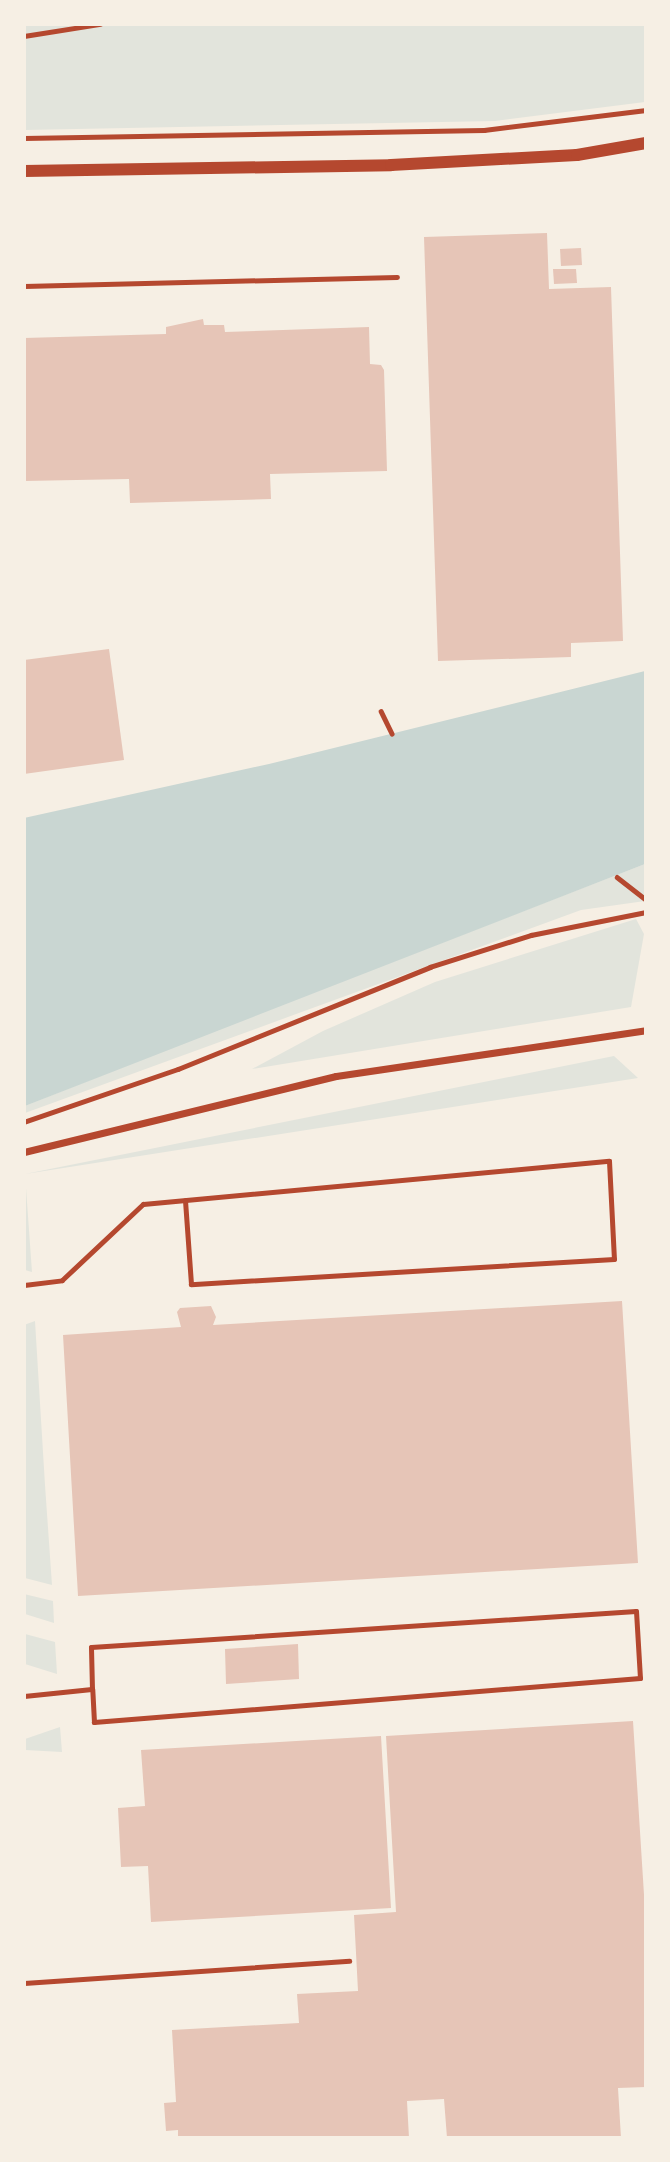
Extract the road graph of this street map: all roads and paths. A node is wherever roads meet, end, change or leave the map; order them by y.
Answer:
1 (100, 24) edge
2 (24, 36) edge
3 (646, 110) edge
4 (24, 138) edge
5 (646, 143) edge
6 (24, 171) edge
7 (397, 277) dead end
8 (24, 286) edge
9 (381, 710) dead end
10 (393, 734) dead end
11 (617, 877) dead end
12 (646, 900) edge
13 (646, 912) edge
14 (646, 1030) edge
15 (24, 1122) edge
16 (24, 1152) edge
17 (185, 1200) junction
18 (24, 1286) edge
19 (92, 1689) junction
20 (24, 1696) edge
21 (349, 1961) dead end
22 (24, 1983) edge

1 - 2 path
3 - 4 path
5 - 6 street
7 - 8 lane
9 - 10 path
11 - 12 path
13 - 15 path
14 - 16 street
17 - 17 lane
17 - 18 lane
19 - 19 lane
19 - 20 lane
21 - 22 lane

